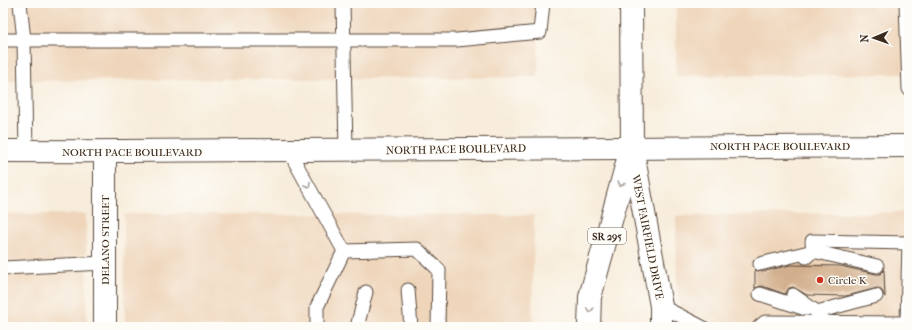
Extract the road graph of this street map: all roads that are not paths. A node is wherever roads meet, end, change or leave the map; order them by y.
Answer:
1 (20, 3) edge
2 (343, 3) edge
3 (543, 3) edge
4 (631, 3) edge
5 (906, 3) edge
6 (3, 40) edge
7 (24, 40) junction
8 (344, 40) junction
9 (909, 89) edge
10 (909, 146) edge
11 (632, 147) junction
12 (346, 150) junction
13 (3, 151) edge
14 (289, 151) junction
15 (26, 152) junction
16 (104, 152) junction
17 (909, 242) edge
18 (344, 251) junction
19 (813, 251) junction
20 (105, 263) junction
21 (760, 264) dead end
22 (794, 265) dead end
23 (841, 266) dead end
24 (876, 266) dead end
25 (3, 268) edge
26 (408, 290) dead end
27 (366, 292) dead end
28 (760, 294) dead end
29 (793, 295) dead end
30 (840, 296) dead end
31 (876, 296) dead end
32 (661, 316) edge
33 (817, 317) junction
34 (363, 326) edge
35 (408, 326) edge
36 (105, 327) edge
37 (317, 327) edge
38 (438, 327) edge
39 (589, 327) edge
40 (702, 327) edge
41 (759, 327) edge

1 - 7 lane
2 - 8 lane
3 - 8 lane
4 - 11 main road, WEST FAIRFIELD DRIVE / SR 295
5 - 9 lane
6 - 7 lane
7 - 8 lane
7 - 15 lane
8 - 12 lane
10 - 11 main road, NORTH PACE BOULEVARD
11 - 12 main road, NORTH PACE BOULEVARD
11 - 32 main road, WEST FAIRFIELD DRIVE / SR 295
11 -> 39 main road, WEST FAIRFIELD DRIVE / SR 295
12 - 14 main road, NORTH PACE BOULEVARD
13 - 15 main road, NORTH PACE BOULEVARD
14 - 16 main road, NORTH PACE BOULEVARD
14 -> 18 lane
15 - 16 main road, NORTH PACE BOULEVARD
16 - 20 main road, DELANO STREET
17 - 19 lane
17 - 33 lane
18 - 37 lane
18 - 38 lane
19 - 21 lane
19 - 22 lane
19 - 23 lane
19 - 24 lane
20 - 25 lane
20 - 36 main road, DELANO STREET
26 - 35 lane
27 - 34 lane
28 - 33 lane
29 - 33 lane
30 - 33 lane
31 - 33 lane
32 - 40 lane
33 - 41 lane

